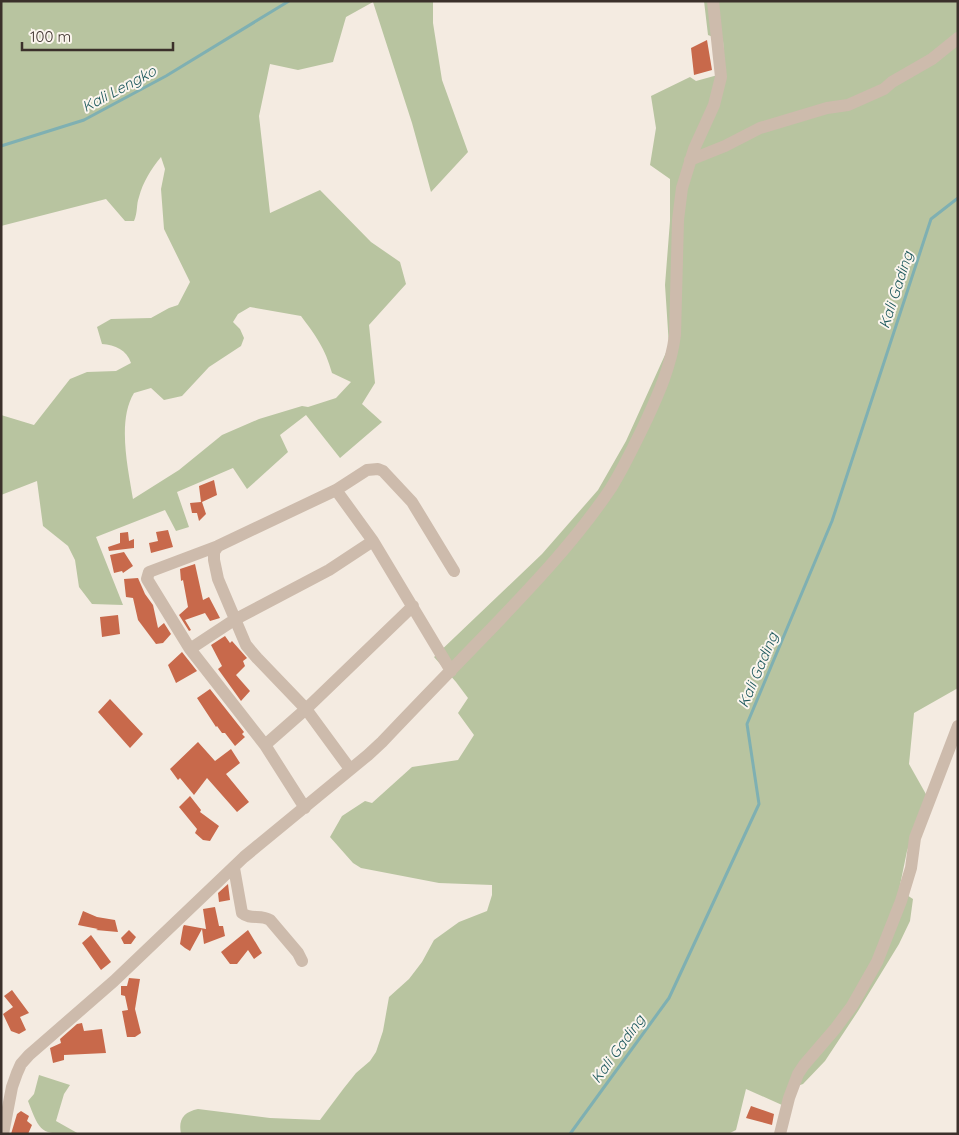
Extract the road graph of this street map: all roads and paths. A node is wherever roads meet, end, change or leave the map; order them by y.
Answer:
1 (713, 1) edge
2 (958, 38) edge
3 (690, 160) junction
4 (336, 490) junction
5 (373, 541) junction
6 (218, 546) junction
7 (454, 571) dead end
8 (413, 606) junction
9 (234, 620) junction
10 (190, 649) junction
11 (451, 671) junction
12 (306, 709) junction
13 (958, 726) edge
14 (265, 745) junction
15 (350, 769) junction
16 (305, 808) junction
17 (234, 868) junction
18 (302, 962) dead end
19 (4, 1134) edge
20 (780, 1134) edge

1 - 3 street
2 - 3 street
3 - 11 street
4 - 5 street
4 - 6 street
4 - 7 street
5 - 8 street
5 - 9 street
6 - 9 street
6 - 10 street
8 - 11 street
8 - 12 street
9 - 10 street
9 - 12 street
10 - 14 street
11 - 15 street
12 - 14 street
12 - 15 street
13 - 20 street
14 - 16 street
15 - 16 street
16 - 17 street
17 - 18 street
17 - 19 street

